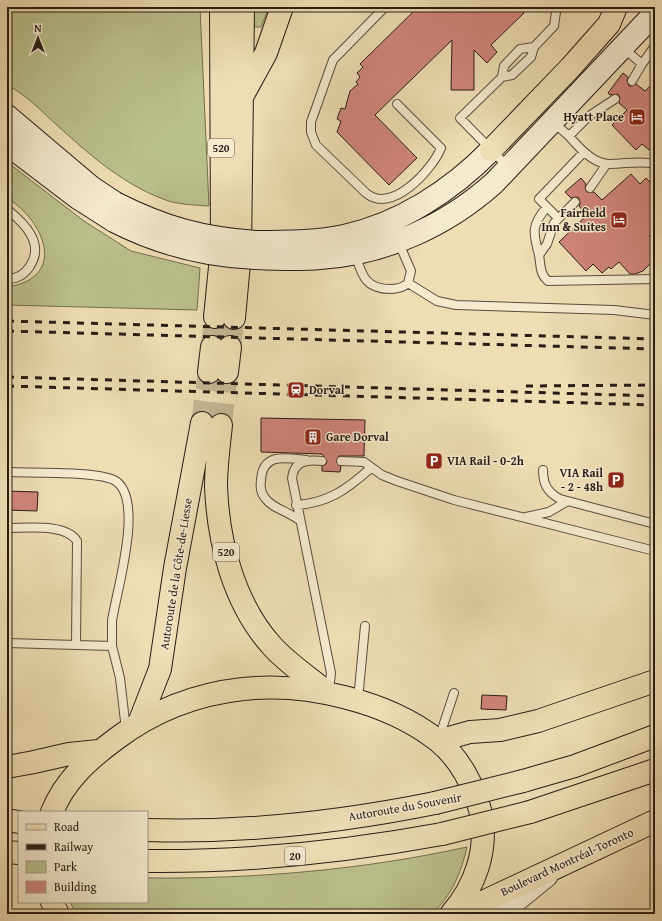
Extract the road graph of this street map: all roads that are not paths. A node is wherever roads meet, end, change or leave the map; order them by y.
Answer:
1 (221, 7) edge
2 (243, 7) edge
3 (282, 7) edge
4 (385, 7) edge
5 (554, 7) edge
6 (616, 7) edge
7 (655, 13) edge
8 (655, 46) edge
9 (534, 47) junction
10 (623, 48) junction
11 (642, 64) junction
12 (502, 78) junction
13 (632, 81) dead end
14 (243, 96) junction
15 (615, 99) dead end
16 (397, 104) dead end
17 (7, 116) edge
18 (552, 122) junction
19 (569, 136) junction
20 (7, 144) edge
21 (491, 150) junction
22 (583, 153) junction
23 (606, 164) junction
24 (655, 164) edge
25 (508, 167) junction
26 (590, 188) dead end
27 (575, 202) dead end
28 (547, 206) junction
29 (7, 209) edge
30 (114, 212) junction
31 (558, 218) junction
32 (398, 242) junction
33 (256, 250) junction
34 (355, 253) junction
35 (539, 255) junction
36 (7, 279) edge
37 (655, 279) edge
38 (408, 283) junction
39 (655, 315) edge
40 (221, 347) tunnel mouth
41 (218, 372) tunnel mouth
42 (310, 460) junction
43 (322, 461) dead end
44 (341, 461) dead end
45 (371, 468) junction
46 (543, 470) dead end
47 (7, 472) edge
48 (566, 502) junction
49 (296, 505) junction
50 (523, 518) junction
51 (299, 520) junction
52 (655, 524) edge
53 (7, 528) edge
54 (655, 550) edge
55 (365, 626) dead end
56 (7, 643) edge
57 (76, 644) junction
58 (112, 646) junction
59 (655, 681) edge
60 (328, 693) junction
61 (454, 693) dead end
62 (358, 701) junction
63 (133, 727) junction
64 (655, 736) edge
65 (438, 741) junction
66 (99, 751) junction
67 (7, 766) edge
68 (655, 770) edge
69 (52, 811) edge
70 (7, 820) edge
71 (655, 821) edge
72 (18, 822) edge
73 (148, 830) edge
74 (7, 852) edge
75 (18, 853) edge
76 (148, 861) edge
77 (561, 864) junction
78 (52, 903) edge
79 (453, 911) edge
80 (58, 914) edge
81 (500, 914) edge

1 - 14 main road, 520
2 - 14 main road, 520
3 - 14 main road
4 - 16 lane
5 - 9 lane
6 - 21 main road
7 - 10 main road
8 - 11 lane
9 - 12 lane
9 - 12 lane
10 - 11 lane
10 - 18 main road
11 - 13 lane
12 - 21 lane
15 - 19 lane
17 - 30 main road
18 - 19 lane
18 - 25 main road
19 - 22 lane
20 - 30 main road
21 - 25 lane
21 - 33 main road
22 - 23 lane
22 - 28 lane
23 - 24 lane
23 - 26 lane
25 - 32 main road
27 - 31 lane
28 - 31 lane
28 - 35 lane
29 - 36 lane
30 - 33 main road, bridge
31 - 35 lane
32 - 34 main road
32 - 38 lane
33 - 34 main road
34 - 38 lane
35 - 37 lane
38 - 39 lane
40 - 41 main road
42 - 43 lane
42 - 49 lane
42 - 51 lane
44 - 45 lane
45 - 49 lane
45 - 50 lane
46 - 48 lane
47 - 58 lane
48 - 50 lane
48 - 52 lane
49 - 51 lane
50 - 54 lane
51 - 60 lane
53 - 57 lane
55 - 62 lane
56 - 57 lane
57 - 58 lane
58 - 63 lane
59 - 65 main road
60 - 62 main road
60 - 63 main road
60 - 63 main road, Autoroute de la Côte-de-Liesse / 520
61 - 65 lane
62 - 65 main road
63 - 66 main road
64 - 73 main road, Autoroute du Souvenir, bridge
65 - 79 main road
66 - 67 main road
66 - 69 main road
68 - 76 main road, 20, bridge
70 - 72 main road
71 - 77 main road, Boulevard Montréal-Toronto
74 - 75 main road
77 - 79 main road, Boulevard Montréal-Toronto
77 - 81 street
78 - 80 main road

